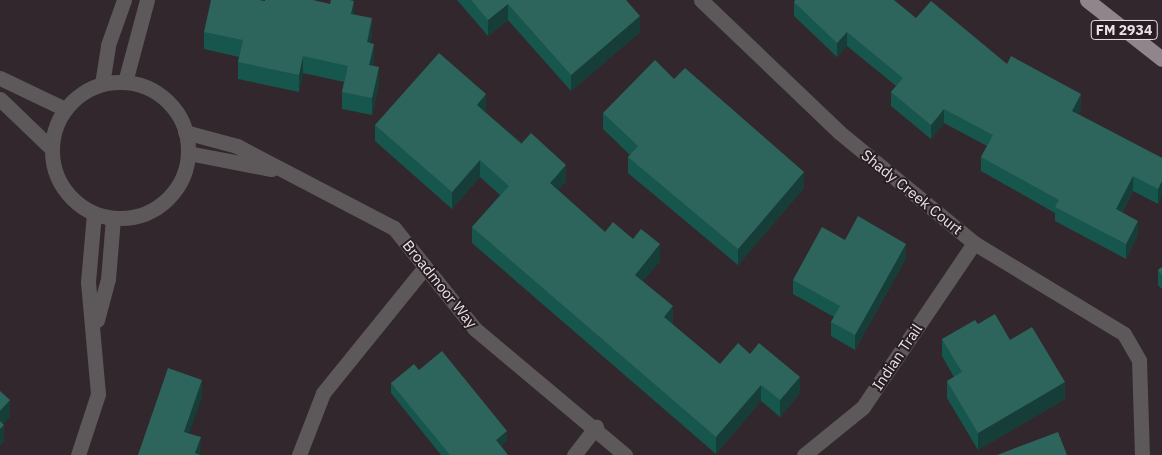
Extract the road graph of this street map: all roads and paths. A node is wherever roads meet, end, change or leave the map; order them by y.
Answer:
1 (124, 0) edge
2 (147, 0) edge
3 (701, 0) edge
4 (1087, 0) edge
5 (1162, 60) edge
6 (0, 78) edge
7 (125, 82) junction
8 (102, 84) junction
9 (0, 99) edge
10 (66, 109) junction
11 (186, 132) junction
12 (52, 149) junction
13 (188, 153) junction
14 (288, 172) junction
15 (94, 213) junction
16 (113, 218) junction
17 (974, 243) junction
18 (425, 267) junction
19 (95, 326) junction
20 (596, 427) junction
21 (78, 455) edge
22 (299, 455) edge
23 (574, 455) edge
24 (625, 455) edge
25 (804, 455) edge
26 (1142, 455) edge

1 - 8 street
2 - 7 street
3 - 17 street, Shady Creek Court
4 - 5 main road, FM 2934
6 - 10 street
7 - 8 street
7 - 11 street
8 - 10 street
9 - 12 street
10 - 12 street
11 - 13 street
11 - 14 street, Broadmoor Way
12 - 15 street
13 - 14 street, Broadmoor Way
13 - 16 street
14 - 18 street, Broadmoor Way
15 - 16 street
15 - 19 street
16 - 19 street
17 - 25 street, Indian Trail
17 - 26 street, Shady Creek Court
18 - 20 street, Broadmoor Way
18 - 22 street
19 - 21 street
20 - 23 street
20 - 24 street, Broadmoor Way

